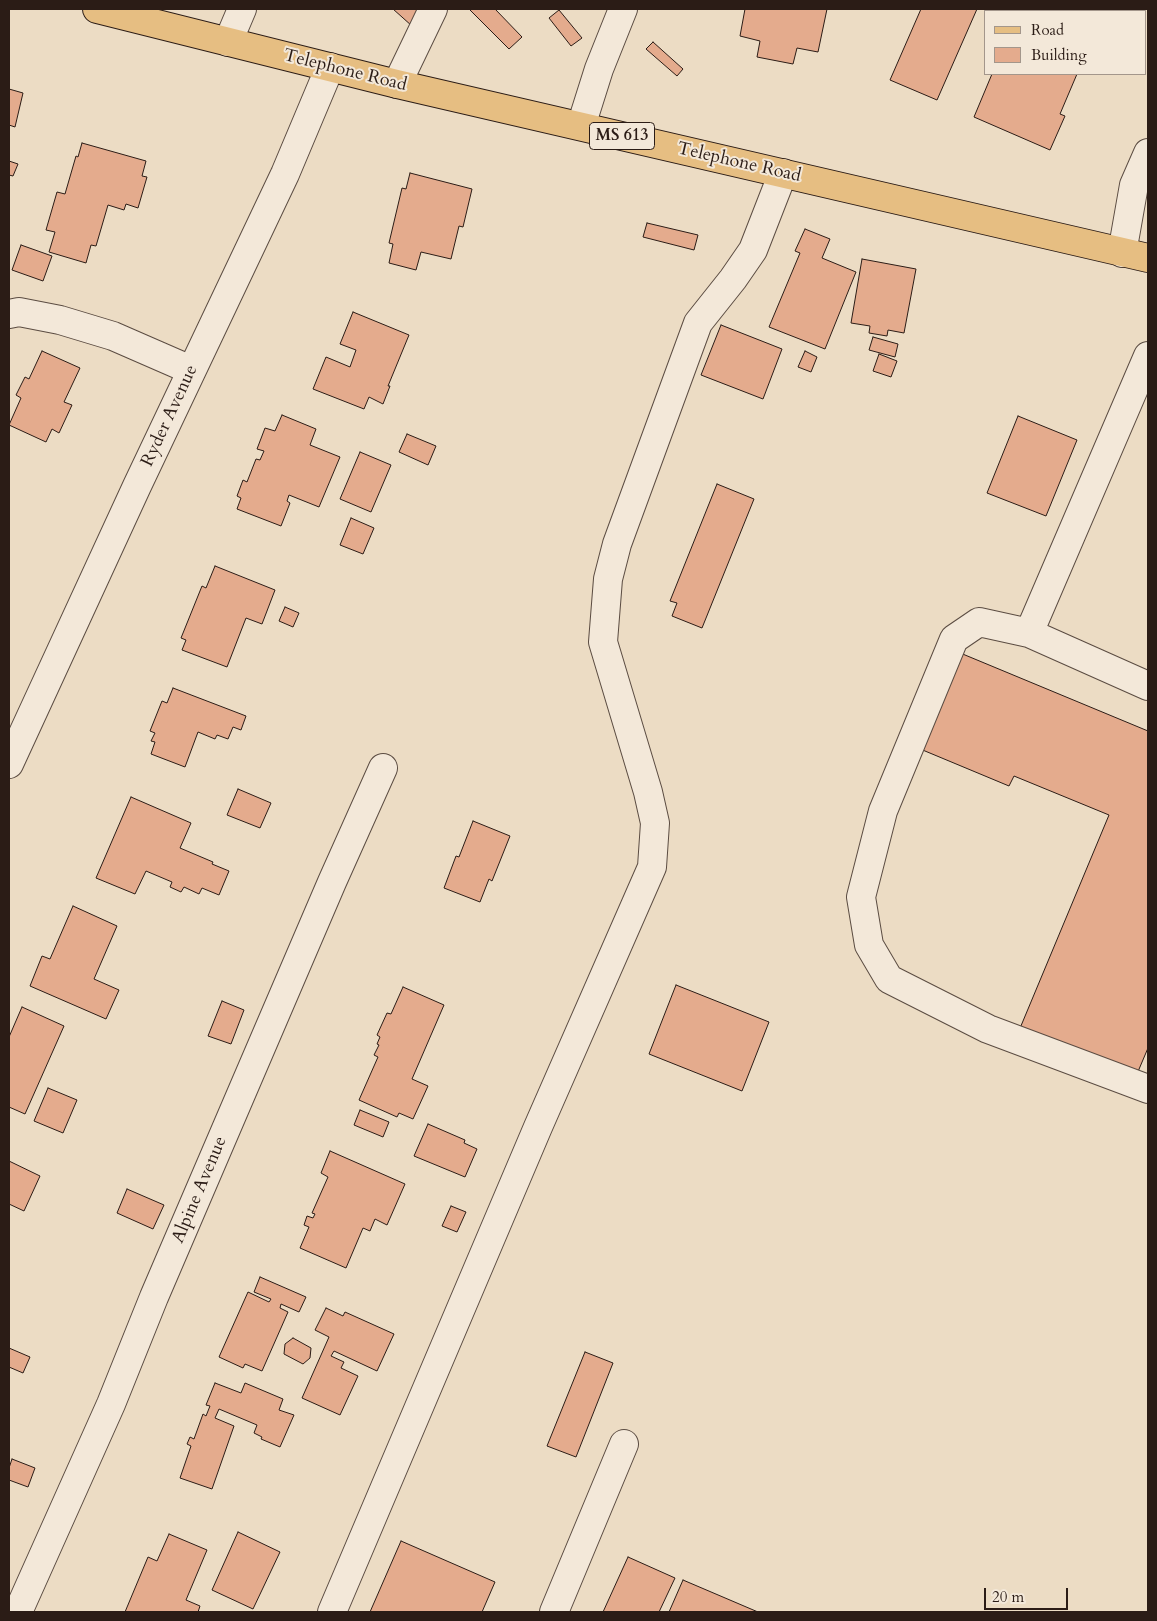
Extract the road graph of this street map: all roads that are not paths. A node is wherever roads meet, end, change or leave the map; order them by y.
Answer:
1 (97, 9) edge
2 (242, 9) edge
3 (433, 9) edge
4 (623, 9) edge
5 (228, 42) junction
6 (330, 67) junction
7 (397, 84) junction
8 (582, 126) junction
9 (1148, 153) edge
10 (783, 174) junction
11 (1122, 253) junction
12 (1148, 258) edge
13 (9, 314) edge
14 (1146, 366) edge
15 (191, 370) junction
16 (1029, 633) junction
17 (1148, 686) edge
18 (9, 764) edge
19 (383, 768) dead end
20 (1148, 1089) edge
21 (624, 1444) dead end
22 (18, 1612) edge
23 (332, 1612) edge
24 (554, 1612) edge

1 - 5 main road, Telephone Road / MS 613
2 - 5 street
3 - 7 street
4 - 8 street
5 - 6 main road, Telephone Road / MS 613
6 - 7 main road, Telephone Road / MS 613
6 - 15 street, Ryder Avenue
7 - 8 main road, Telephone Road / MS 613
8 - 10 main road, Telephone Road / MS 613
9 - 11 street
10 - 11 main road, Telephone Road / MS 613
10 - 23 street
11 - 12 main road, Telephone Road / MS 613
13 - 15 street
14 - 16 street
15 - 18 street, Ryder Avenue
16 - 17 street
16 - 20 street
19 - 22 street, Alpine Avenue
21 - 24 street

